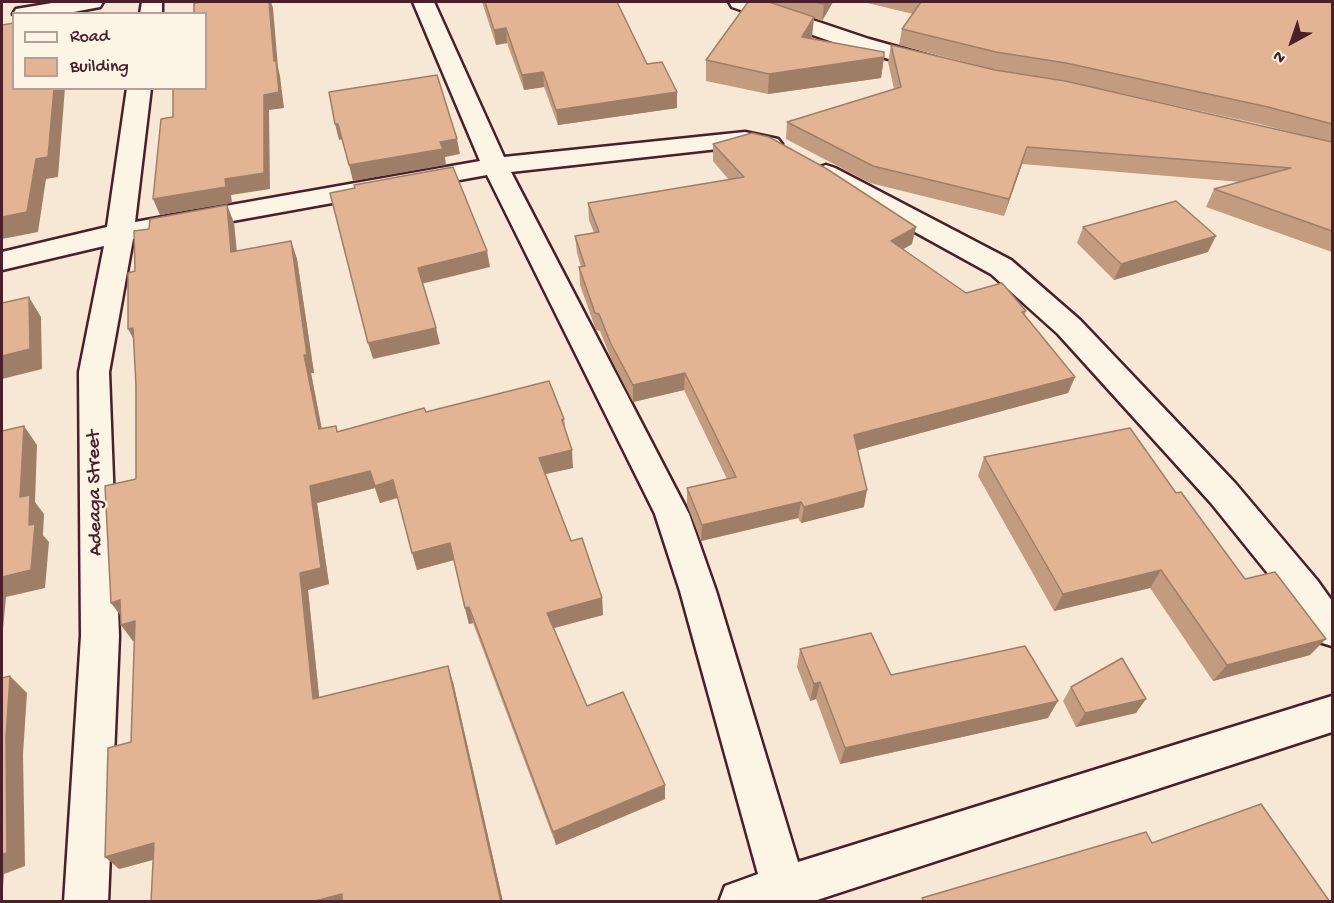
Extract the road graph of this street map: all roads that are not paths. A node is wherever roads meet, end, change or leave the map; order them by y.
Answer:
1 (93, 2) edge
2 (423, 2) edge
3 (740, 2) edge
4 (36, 12) edge
5 (951, 69) edge
6 (139, 90) edge
7 (495, 166) junction
8 (120, 233) junction
9 (2, 261) edge
10 (1332, 630) edge
11 (1332, 714) edge
12 (786, 895) edge
13 (86, 902) edge
14 (741, 902) edge

1 - 4 street
2 - 7 street
3 - 5 street
6 - 8 street, Adeaga Street
7 - 8 street
7 - 10 street
7 - 12 street
8 - 9 street
8 - 13 street, Adeaga Street
11 - 12 street
12 - 14 street

